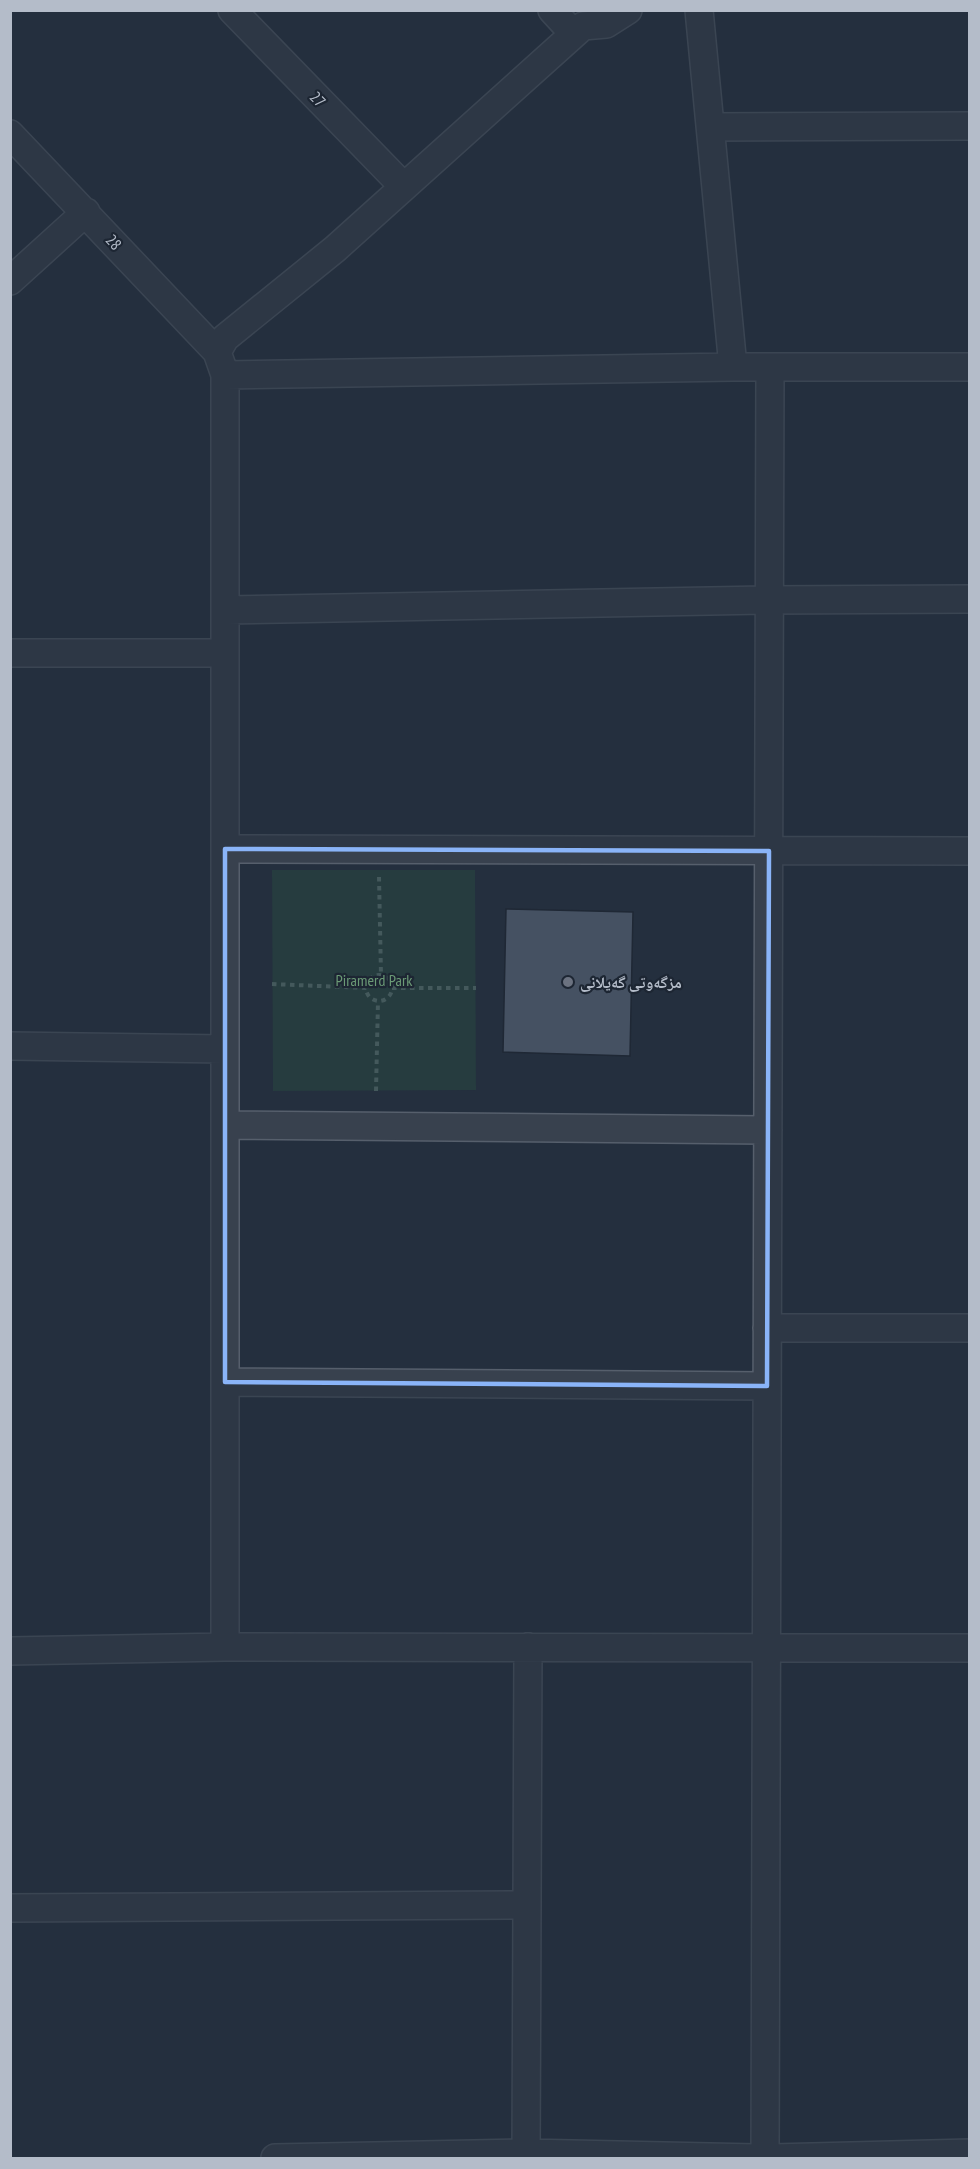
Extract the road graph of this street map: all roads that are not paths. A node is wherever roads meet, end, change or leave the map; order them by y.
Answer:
1 (232, 10) edge
2 (552, 10) edge
3 (628, 10) edge
4 (699, 10) edge
5 (574, 34) junction
6 (969, 126) edge
7 (711, 128) junction
8 (10, 134) edge
9 (404, 187) junction
10 (86, 212) junction
11 (10, 280) edge
12 (221, 363) junction
13 (770, 367) junction
14 (969, 367) edge
15 (733, 368) junction
16 (969, 599) edge
17 (769, 600) junction
18 (225, 610) junction
19 (10, 653) edge
20 (225, 653) junction
21 (225, 849) junction
22 (769, 851) junction
23 (969, 851) edge
24 (10, 1046) edge
25 (225, 1049) junction
26 (225, 1125) junction
27 (768, 1130) junction
28 (767, 1328) junction
29 (969, 1328) edge
30 (225, 1382) junction
31 (767, 1386) junction
32 (225, 1647) junction
33 (528, 1647) junction
34 (766, 1647) junction
35 (969, 1648) edge
36 (10, 1651) edge
37 (527, 1905) junction
38 (10, 1908) edge
39 (969, 2153) edge
40 (526, 2156) edge
41 (275, 2158) edge
42 (756, 2158) edge
43 (765, 2158) edge
44 (773, 2158) edge

1 - 9 street, 27
2 - 5 street
3 - 5 street
4 - 7 street
5 - 9 street
6 - 7 street
7 - 15 street
8 - 10 street, 28
9 - 12 street
10 - 11 street
10 - 12 street, 28
12 - 15 street
12 - 18 street
13 - 14 street
13 - 15 street
13 - 17 street
16 - 17 street
17 - 18 street
17 - 22 street
18 - 20 street
19 - 20 street
20 - 21 street
21 - 22 street
21 - 25 street
22 - 23 street
22 - 27 street
24 - 25 street
25 - 26 street
26 - 27 street
26 - 30 street
27 - 28 street
28 - 29 street
28 - 31 street
30 - 31 street
30 - 32 street
31 - 34 street
32 - 33 street
32 - 36 street
33 - 34 street
33 - 37 street
34 - 35 street
34 - 43 street
37 - 38 street
37 - 40 street
39 - 44 street
40 - 41 street
40 - 42 street

